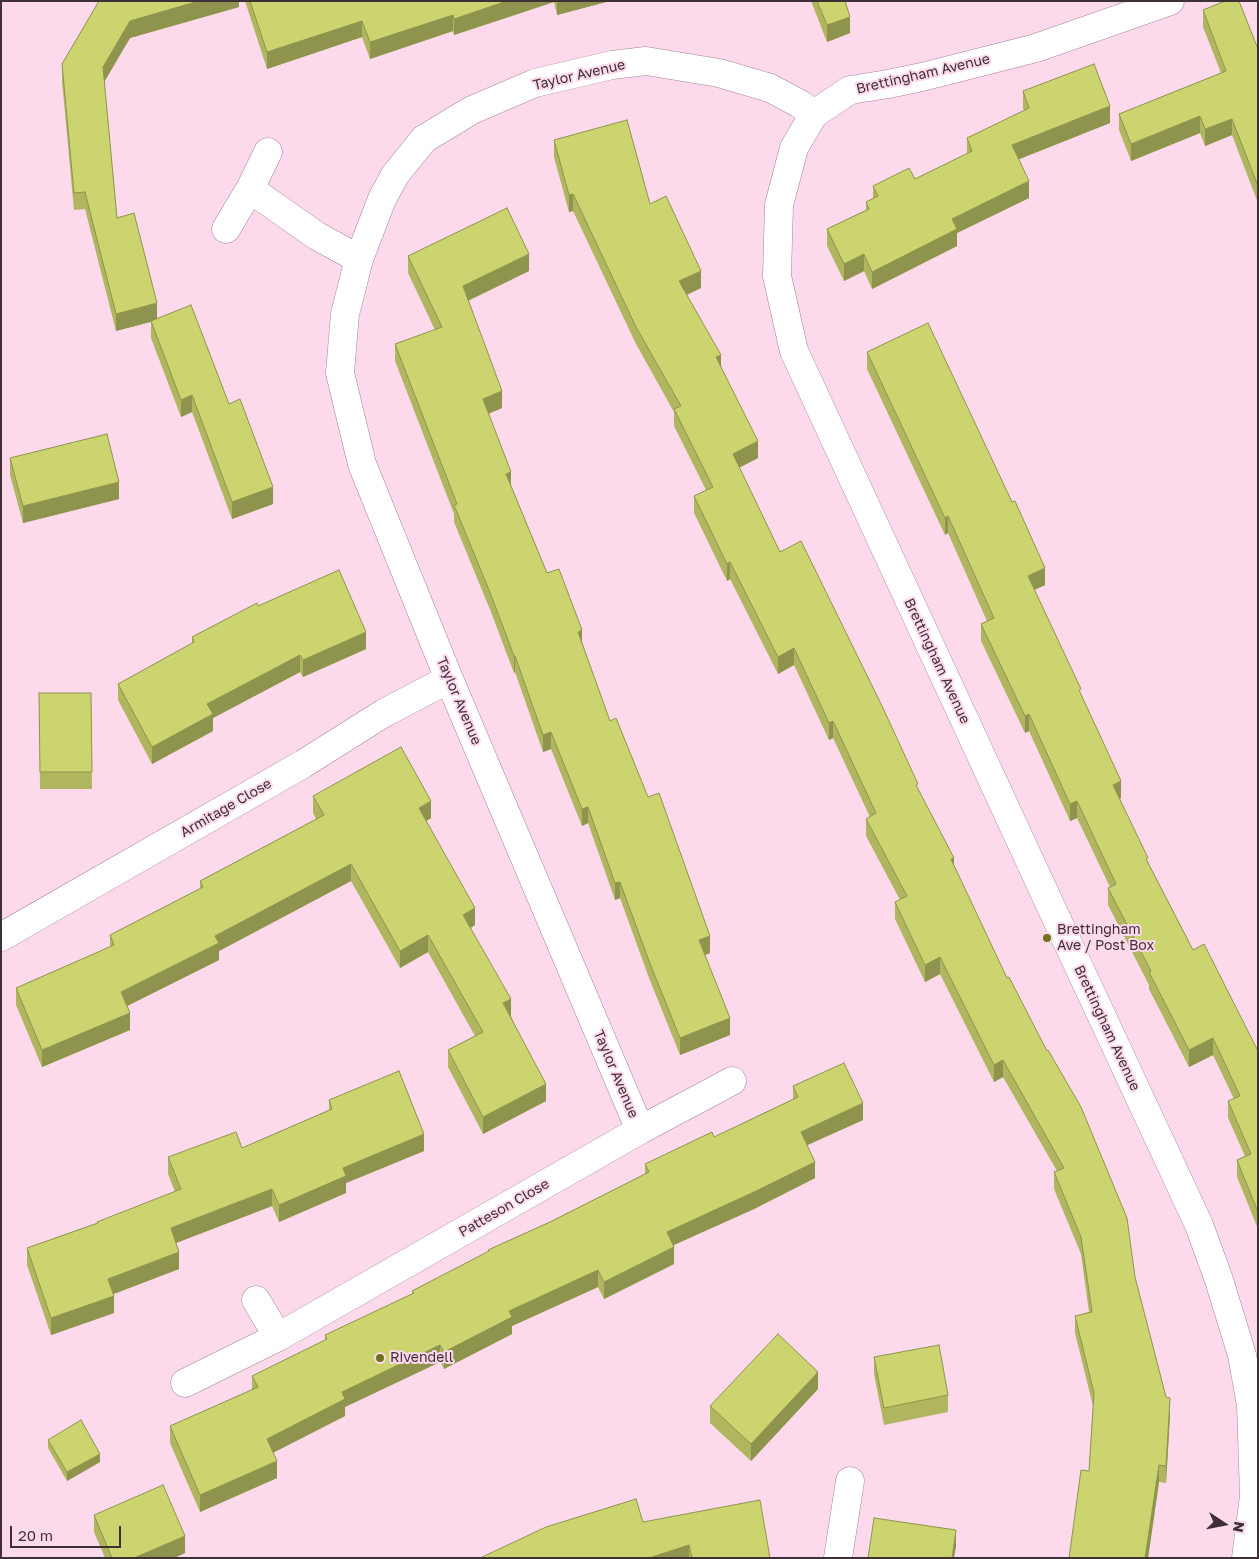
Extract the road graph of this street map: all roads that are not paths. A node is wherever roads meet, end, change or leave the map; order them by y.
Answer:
1 (1170, 1) edge
2 (814, 114) junction
3 (268, 152) dead end
4 (250, 189) junction
5 (226, 229) dead end
6 (359, 259) junction
7 (449, 678) junction
8 (1, 937) edge
9 (732, 1081) dead end
10 (640, 1130) junction
11 (256, 1300) dead end
12 (278, 1337) junction
13 (185, 1383) dead end
14 (850, 1482) dead end
15 (838, 1558) edge
16 (1246, 1558) edge

1 - 2 street, Brettingham Avenue
2 - 6 street, Taylor Avenue
2 - 16 street, Brettingham Avenue
3 - 4 street
4 - 5 street
4 - 6 street
6 - 7 street, Taylor Avenue
7 - 8 street, Armitage Close
7 - 10 street, Taylor Avenue
9 - 10 street, Patteson Close
10 - 12 street, Patteson Close
11 - 12 street
12 - 13 street, Patteson Close
14 - 15 street

